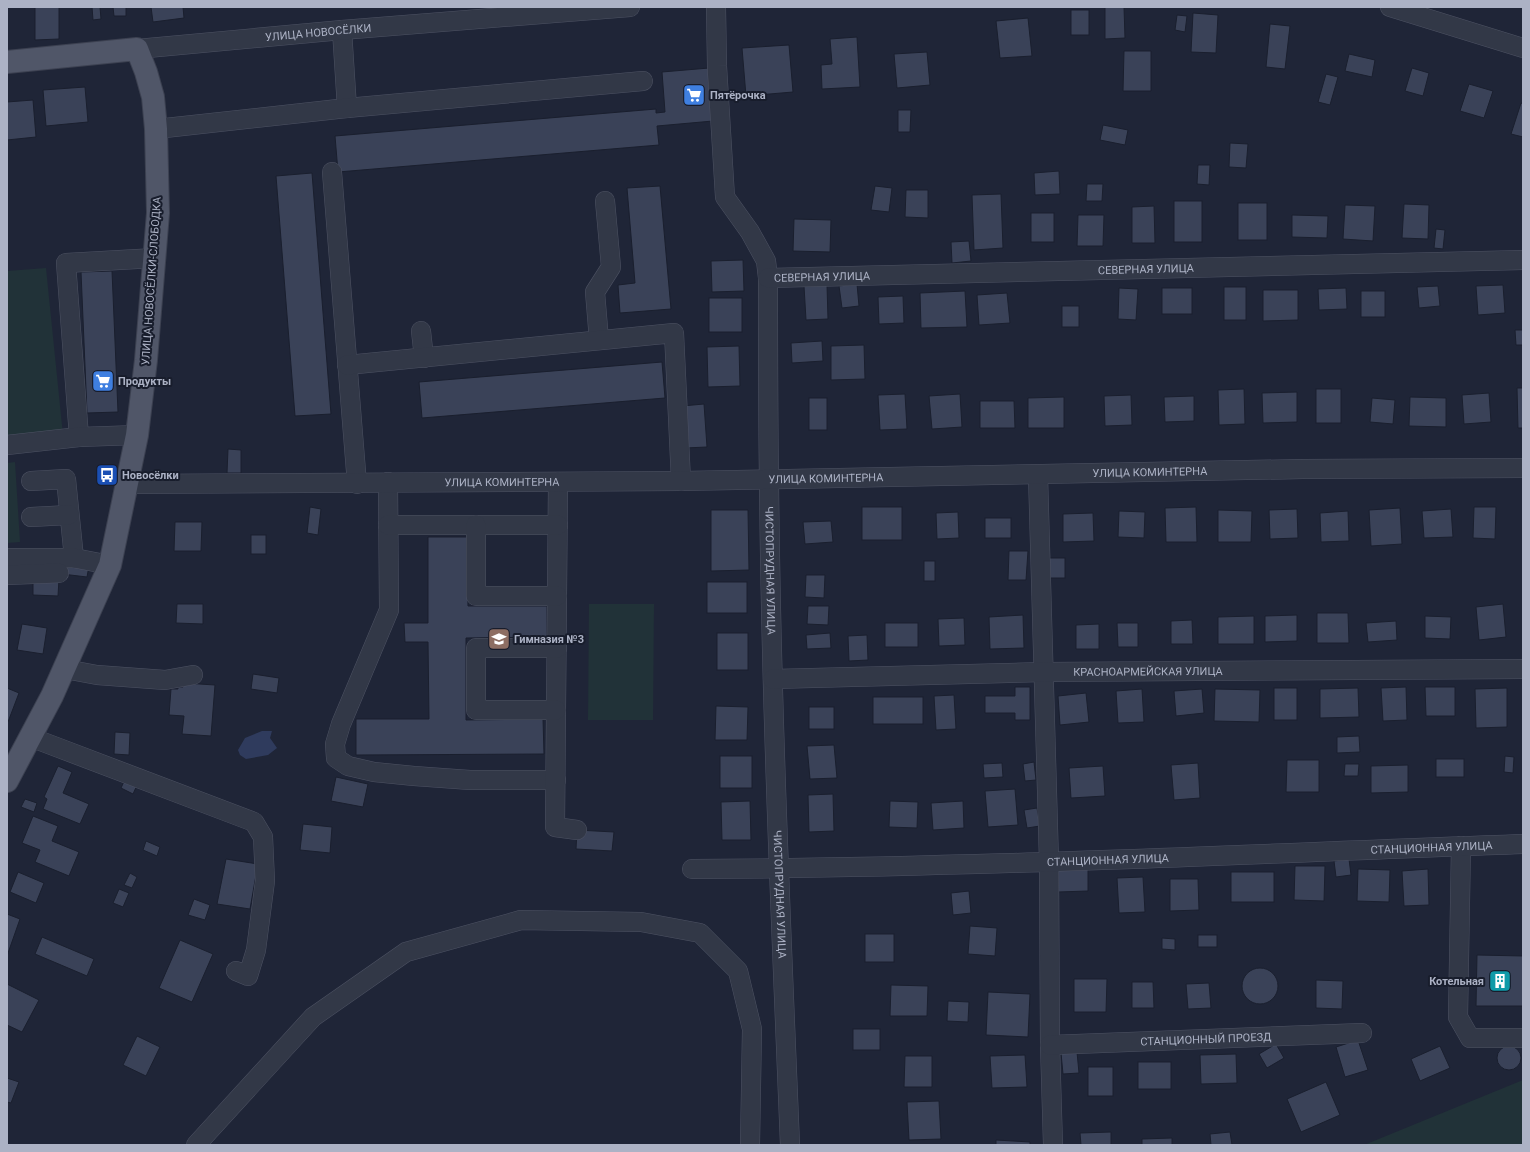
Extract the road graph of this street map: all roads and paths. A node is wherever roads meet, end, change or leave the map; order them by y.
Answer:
1 (630, 7) edge
2 (716, 7) edge
3 (1390, 7) edge
4 (342, 30) junction
5 (1523, 48) edge
6 (137, 49) junction
7 (7, 62) edge
8 (643, 81) dead end
9 (347, 108) junction
10 (155, 122) junction
11 (332, 172) dead end
12 (606, 201) dead end
13 (155, 258) junction
14 (1523, 260) edge
15 (768, 278) junction
16 (421, 331) dead end
17 (599, 340) junction
18 (424, 358) junction
19 (347, 365) junction
20 (137, 435) junction
21 (79, 437) junction
22 (7, 445) edge
23 (1523, 468) edge
24 (1038, 475) junction
25 (769, 479) junction
26 (31, 481) dead end
27 (682, 481) junction
28 (388, 482) junction
29 (558, 482) junction
30 (128, 484) junction
31 (357, 484) junction
32 (69, 515) junction
33 (31, 517) dead end
34 (388, 525) junction
35 (476, 525) junction
36 (558, 525) junction
37 (7, 558) edge
38 (74, 558) junction
39 (110, 565) junction
40 (59, 574) dead end
41 (7, 575) edge
42 (557, 596) junction
43 (557, 648) junction
44 (65, 668) junction
45 (1523, 669) edge
46 (1044, 672) junction
47 (193, 675) dead end
48 (773, 679) junction
49 (556, 710) junction
50 (30, 737) junction
51 (556, 780) junction
52 (7, 781) edge
53 (577, 830) dead end
54 (1523, 844) edge
55 (1461, 846) junction
56 (1049, 862) junction
57 (692, 870) dead end
58 (779, 870) junction
59 (236, 971) dead end
60 (1362, 1033) dead end
61 (1523, 1038) edge
62 (1050, 1046) junction
63 (196, 1145) edge
64 (750, 1145) edge
65 (790, 1145) edge
66 (1053, 1145) edge

1 - 4 street, УЛИЦА НОВОСЁЛКИ
2 - 15 street, ЧИСТОПРУДНАЯ УЛИЦА
3 - 5 street
4 - 6 street, УЛИЦА НОВОСЁЛКИ
4 - 9 street
6 - 7 main road, УЛИЦА НОВОСЁЛКИ
6 - 10 main road, УЛИЦА НОВОСЁЛКИ-СЛОБОДКА
8 - 9 street
9 - 10 street
10 - 13 main road, УЛИЦА НОВОСЁЛКИ-СЛОБОДКА
11 - 19 street
12 - 17 street
13 - 20 main road, УЛИЦА НОВОСЁЛКИ-СЛОБОДКА
13 - 21 street
14 - 15 street, СЕВЕРНАЯ УЛИЦА
15 - 25 street, ЧИСТОПРУДНАЯ УЛИЦА
16 - 18 street
17 - 18 street
17 - 27 street
18 - 19 street
19 - 31 street
20 - 21 street
20 - 30 main road, УЛИЦА НОВОСЁЛКИ-СЛОБОДКА
21 - 22 street
23 - 24 street, УЛИЦА КОМИНТЕРНА
24 - 25 street, УЛИЦА КОМИНТЕРНА
24 - 46 street
25 - 27 street, УЛИЦА КОМИНТЕРНА
25 - 48 street, ЧИСТОПРУДНАЯ УЛИЦА
26 - 32 street
27 - 29 street, УЛИЦА КОМИНТЕРНА
28 - 29 street, УЛИЦА КОМИНТЕРНА
28 - 31 street, УЛИЦА КОМИНТЕРНА
28 - 34 street
29 - 36 street
30 - 31 street, УЛИЦА КОМИНТЕРНА
30 - 39 main road, УЛИЦА НОВОСЁЛКИ-СЛОБОДКА
32 - 33 street
32 - 38 street
34 - 35 street
34 - 51 street
35 - 36 street
35 - 42 street
36 - 42 street
37 - 38 street
38 - 39 street
39 - 44 main road, УЛИЦА НОВОСЁЛКИ-СЛОБОДКА
40 - 41 street
42 - 43 street
43 - 49 street
43 - 49 street
44 - 47 street
44 - 50 main road, УЛИЦА НОВОСЁЛКИ-СЛОБОДКА
45 - 46 street, КРАСНОАРМЕЙСКАЯ УЛИЦА
46 - 48 street, КРАСНОАРМЕЙСКАЯ УЛИЦА
46 - 56 street
48 - 58 street, ЧИСТОПРУДНАЯ УЛИЦА
49 - 51 street
50 - 52 main road, УЛИЦА НОВОСЁЛКИ-СЛОБОДКА
50 - 59 street
51 - 53 street
54 - 55 street, СТАНЦИОННАЯ УЛИЦА
55 - 56 street, СТАНЦИОННАЯ УЛИЦА
55 - 61 street
56 - 58 street, СТАНЦИОННАЯ УЛИЦА
56 - 62 street
57 - 58 street, СТАНЦИОННАЯ УЛИЦА
58 - 65 street, ЧИСТОПРУДНАЯ УЛИЦА
60 - 62 street, СТАНЦИОННЫЙ ПРОЕЗД
62 - 66 street
63 - 64 street

